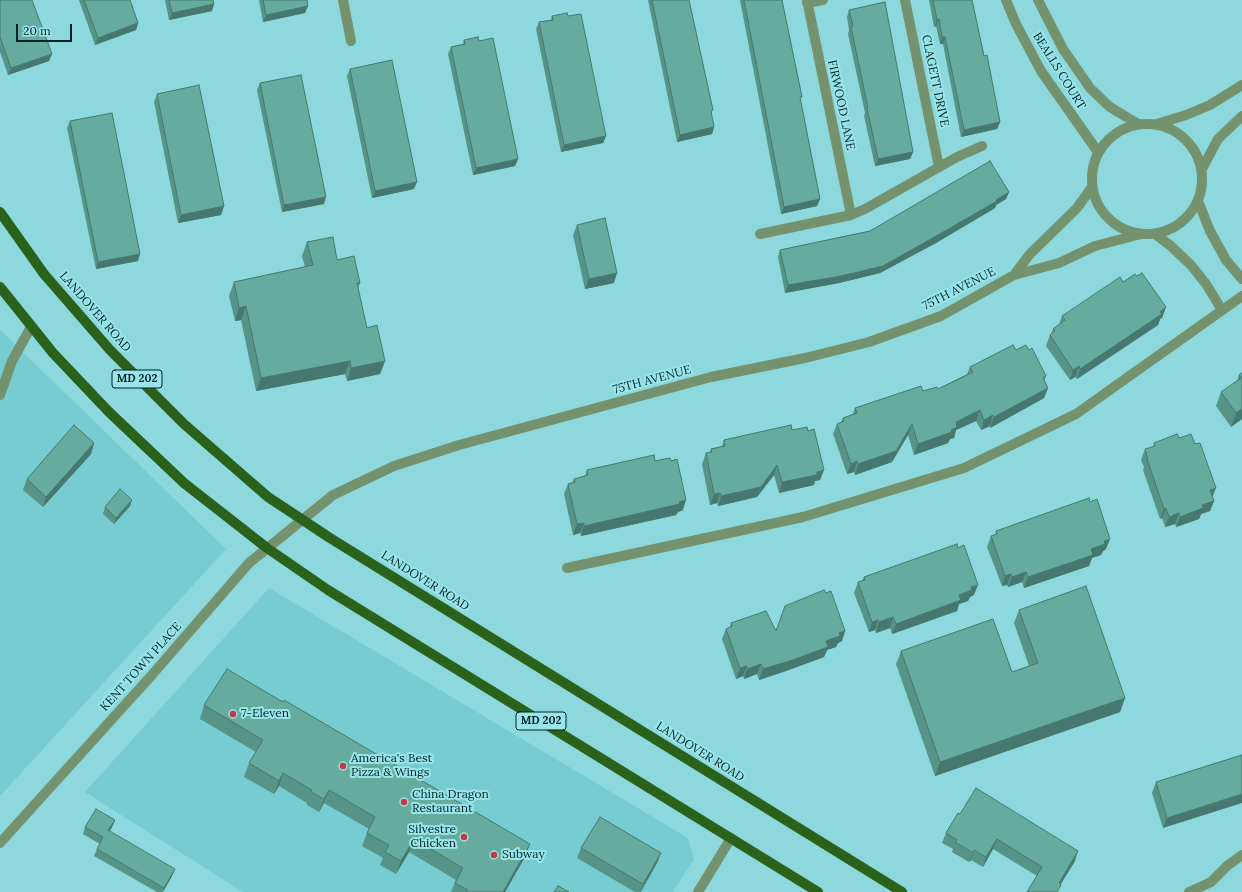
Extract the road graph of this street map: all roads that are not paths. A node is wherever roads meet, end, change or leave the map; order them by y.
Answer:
1 (342, 0) edge
2 (823, 0) edge
3 (905, 0) edge
4 (1006, 0) edge
5 (1038, 0) edge
6 (807, 2) edge
7 (351, 41) dead end
8 (1242, 85) edge
9 (1242, 116) edge
10 (1138, 124) junction
11 (1157, 124) junction
12 (982, 146) dead end
13 (1098, 152) junction
14 (939, 167) junction
15 (1202, 168) junction
16 (1092, 187) junction
17 (1198, 201) junction
18 (0, 212) edge
19 (851, 215) junction
20 (760, 234) dead end
21 (1141, 234) junction
22 (1154, 234) junction
23 (1014, 275) junction
24 (1242, 279) edge
25 (0, 287) edge
26 (1242, 296) edge
27 (1222, 310) junction
28 (31, 327) junction
29 (0, 395) edge
30 (301, 520) junction
31 (267, 548) junction
32 (567, 568) dead end
33 (2, 837) edge
34 (731, 838) junction
35 (1242, 855) edge
36 (1210, 887) edge
37 (698, 892) edge
38 (818, 892) edge
39 (902, 892) edge
40 (1189, 892) edge

1 - 7 street
2 - 6 street
3 - 14 street, CLAGETT DRIVE
4 - 13 street, BEALLS COURT
5 - 10 street, BEALLS COURT
6 - 19 street, FIRWOOD LANE
8 - 11 street
9 - 15 street
10 - 11 street
10 - 13 street
11 - 15 street
12 - 14 street
13 - 16 street
14 - 19 street
15 - 17 street
16 - 21 street
16 - 23 street, 75TH AVENUE
17 - 22 street
17 - 24 street
18 - 30 main road, LANDOVER ROAD / MD 202
19 - 20 street
21 - 22 street
21 - 23 street, 75TH AVENUE
22 - 27 street
23 - 30 street, 75TH AVENUE
25 - 28 main road, MD 202
26 - 27 street
27 - 32 street
28 - 29 street
28 - 31 main road, MD 202
30 - 31 street, KENT TOWN PLACE
30 - 39 main road, LANDOVER ROAD / MD 202
31 - 33 street, KENT TOWN PLACE
31 - 34 main road, MD 202
34 - 37 street
34 - 38 main road, MD 202
35 - 36 street
36 - 40 street

